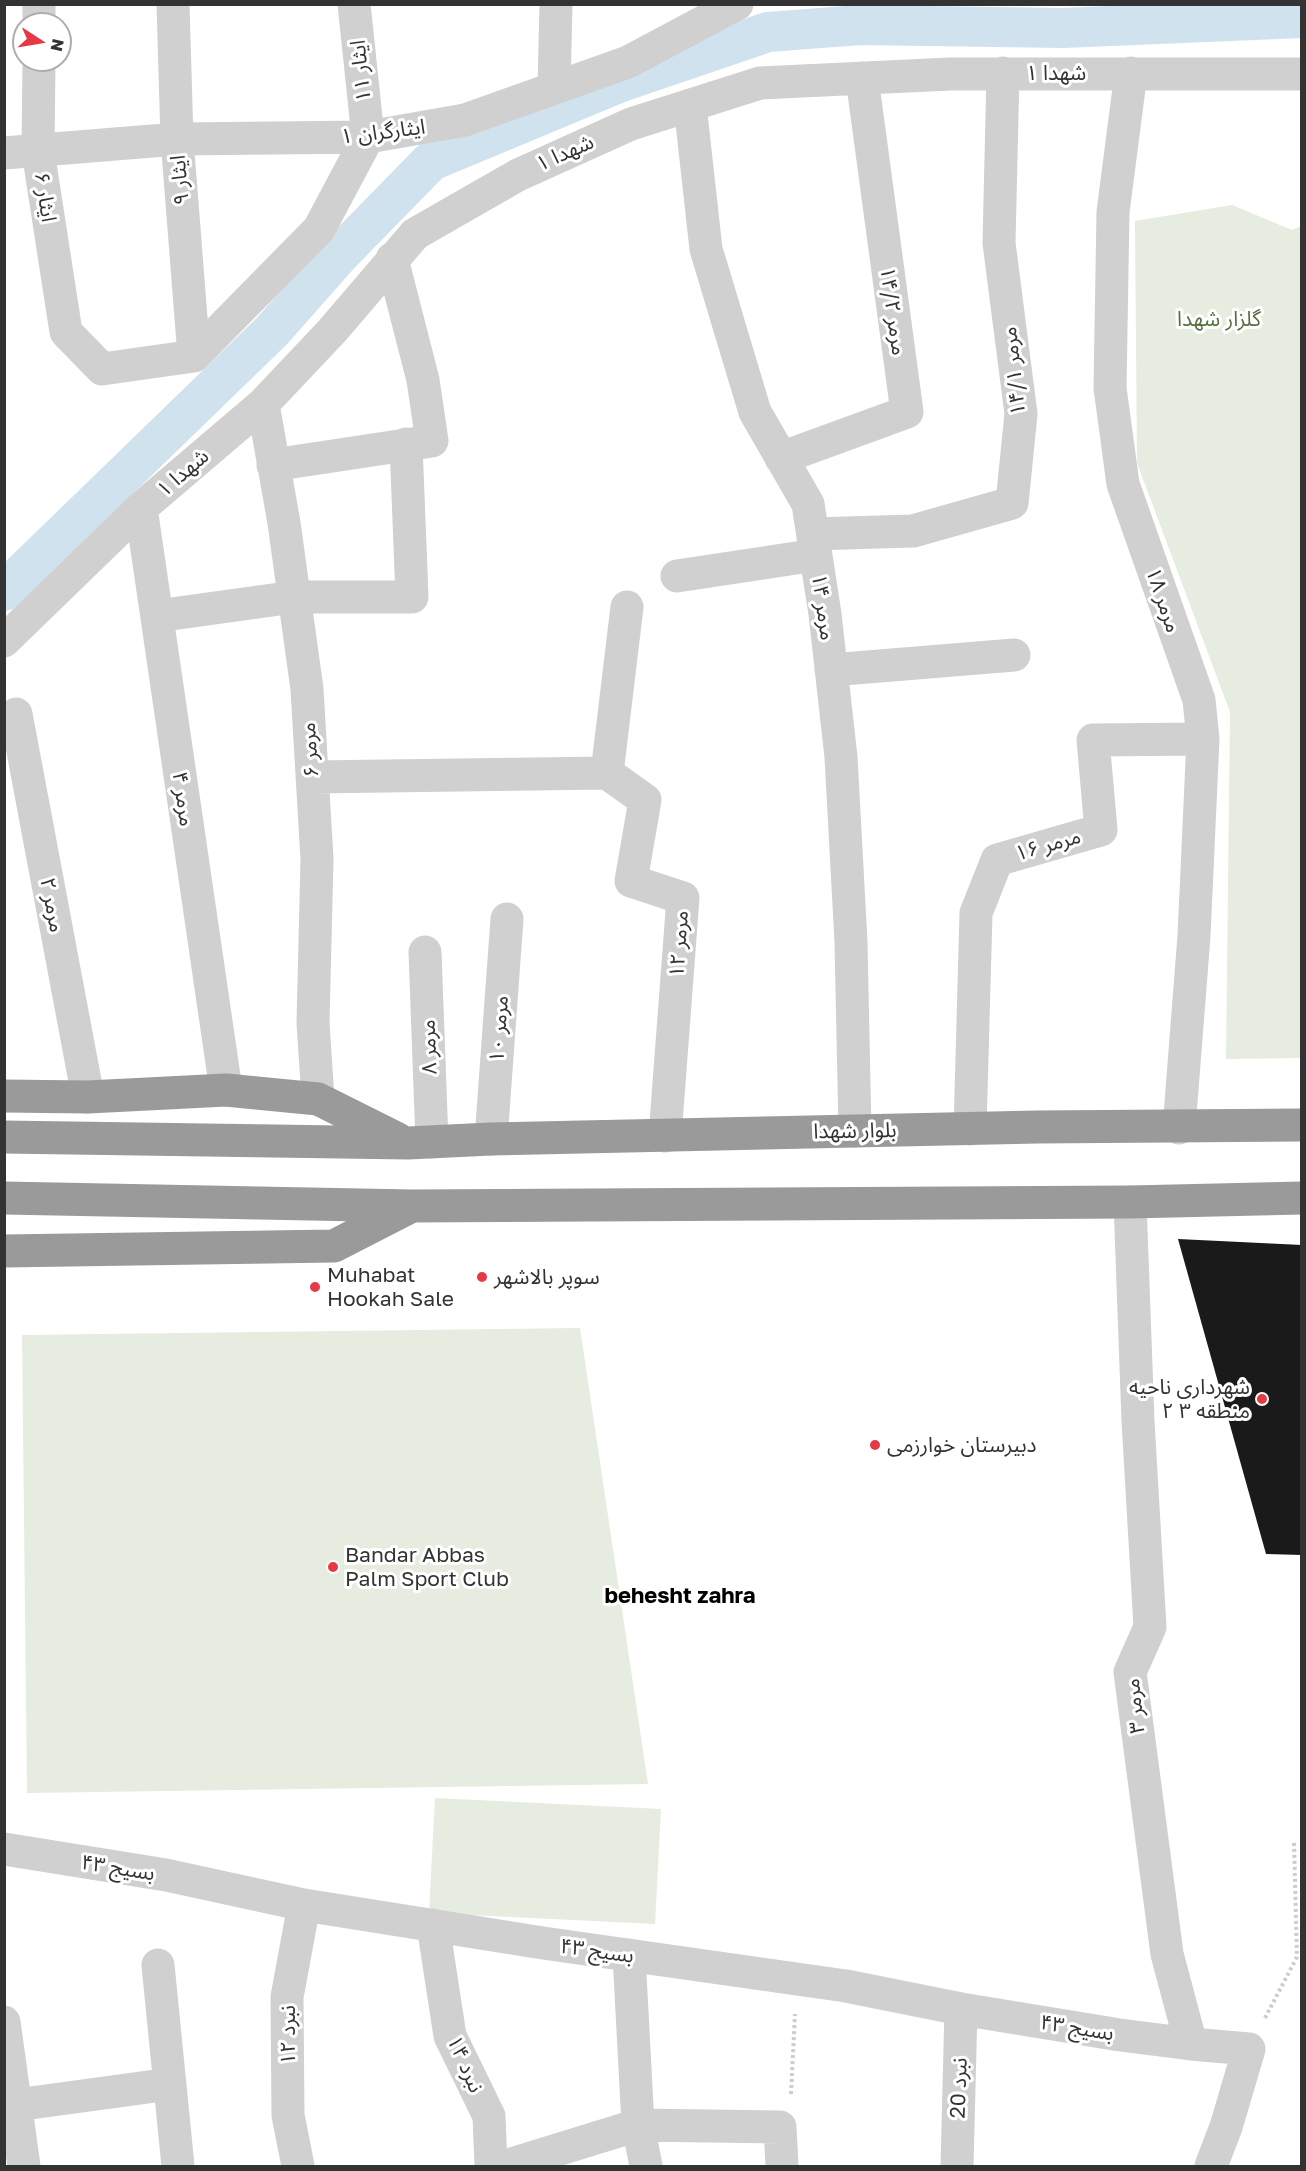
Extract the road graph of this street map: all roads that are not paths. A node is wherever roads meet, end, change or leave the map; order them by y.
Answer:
1 (173, 4) edge
2 (354, 4) edge
3 (556, 4) edge
4 (737, 4) edge
5 (39, 72) edge
6 (1003, 73) junction
7 (1131, 73) junction
8 (1302, 74) edge
9 (862, 78) junction
10 (554, 88) junction
11 (690, 105) junction
12 (368, 137) junction
13 (177, 140) junction
14 (38, 151) junction
15 (4, 153) edge
16 (392, 259) junction
17 (194, 356) junction
18 (263, 404) junction
19 (406, 444) junction
20 (781, 458) junction
21 (273, 465) junction
22 (141, 508) junction
23 (814, 545) junction
24 (677, 576) dead end
25 (294, 597) junction
26 (627, 607) dead end
27 (157, 616) junction
28 (4, 641) edge
29 (1014, 655) dead end
30 (831, 670) junction
31 (16, 714) dead end
32 (1203, 739) junction
33 (607, 773) junction
34 (312, 777) junction
35 (507, 919) dead end
36 (426, 952) dead end
37 (226, 1090) junction
38 (4, 1096) edge
39 (88, 1097) junction
40 (318, 1100) junction
41 (1302, 1125) edge
42 (1179, 1128) junction
43 (970, 1129) junction
44 (855, 1131) junction
45 (665, 1136) junction
46 (4, 1137) edge
47 (491, 1139) junction
48 (420, 1143) junction
49 (4, 1198) edge
50 (1302, 1198) edge
51 (1130, 1202) junction
52 (412, 1206) junction
53 (4, 1251) edge
54 (4, 1849) edge
55 (304, 1905) junction
56 (433, 1925) junction
57 (629, 1955) junction
58 (158, 1965) dead end
59 (961, 2009) junction
60 (4, 2022) edge
61 (1191, 2044) junction
62 (8, 2064) edge
63 (170, 2084) junction
64 (16, 2105) junction
65 (638, 2126) junction
66 (18, 2162) edge
67 (178, 2166) edge
68 (298, 2166) edge
69 (491, 2166) edge
70 (505, 2166) edge
71 (646, 2166) edge
72 (782, 2166) edge
73 (957, 2166) edge
74 (1211, 2166) edge

1 - 13 street, ایثار ۹
2 - 12 street, ایثار ۱۱
3 - 10 street
4 - 10 street, ایثارگران ۱
5 - 14 street, ایثار ۶
6 - 7 street, شهدا ۱
6 - 9 street, شهدا ۱
6 - 23 street, مرمر ۱۴/۱
7 - 8 street, شهدا ۱
7 - 32 street, مرمر ۱۸
9 - 11 street, شهدا ۱
9 - 20 street, مرمر ۱۴/۲
10 - 12 street, ایثارگران ۱
11 - 16 street, شهدا ۱
11 - 20 street, مرمر ۱۴
12 - 13 street, ایثارگران ۱
12 - 17 street
13 - 14 street, ایثارگران ۱
13 - 17 street, ایثار ۹
14 - 15 street, ایثارگران ۱
14 - 17 street, ایثار ۶
16 - 18 street, شهدا ۱
16 - 19 street
18 - 21 street, مرمر ۶
18 - 22 street, شهدا ۱
19 - 21 street
19 - 25 street
20 - 23 street, مرمر ۱۴
21 - 25 street, مرمر ۶
22 - 27 street, مرمر ۴
22 - 28 street, شهدا ۱
23 - 24 street
23 - 30 street, مرمر ۱۴
25 - 27 street
25 - 34 street, مرمر ۶
26 - 33 street
27 - 37 street, مرمر ۴
29 - 30 street
30 - 44 street, مرمر ۱۴
31 - 39 street, مرمر ۲
32 - 42 street, مرمر ۱۸
32 - 43 street, مرمر ۱۶
33 - 34 street
33 - 45 street, مرمر ۱۲
34 - 40 street, مرمر ۶
35 - 47 street, مرمر ۱۰
36 - 48 street, مرمر ۸
37 - 39 highway
37 - 40 highway
38 - 39 highway
40 - 48 highway
41 - 42 highway, بلوار شهدا
42 - 43 highway, بلوار شهدا
43 - 44 highway, بلوار شهدا
44 - 45 highway, بلوار شهدا
45 - 47 highway, بلوار شهدا
46 - 48 highway, بلوار شهدا
47 - 48 highway, بلوار شهدا
49 - 52 highway
50 - 51 highway
51 - 52 highway
51 - 61 street, مرمر ۳
52 - 53 highway
54 - 55 street, بسیج ۴۳
55 - 56 street, بسیج ۴۳
55 - 68 street, نبرد ۱۲
56 - 57 street, بسیج ۴۳
56 - 69 street, نبرد ۱۴
57 - 59 street, بسیج ۴۳
57 - 65 street
58 - 63 street
59 - 61 street, بسیج ۴۳
59 - 73 street, نبرد 20
60 - 62 street
61 - 74 street
62 - 64 street
63 - 64 street
63 - 67 street
64 - 66 street
65 - 70 street
65 - 71 street
65 - 72 street

